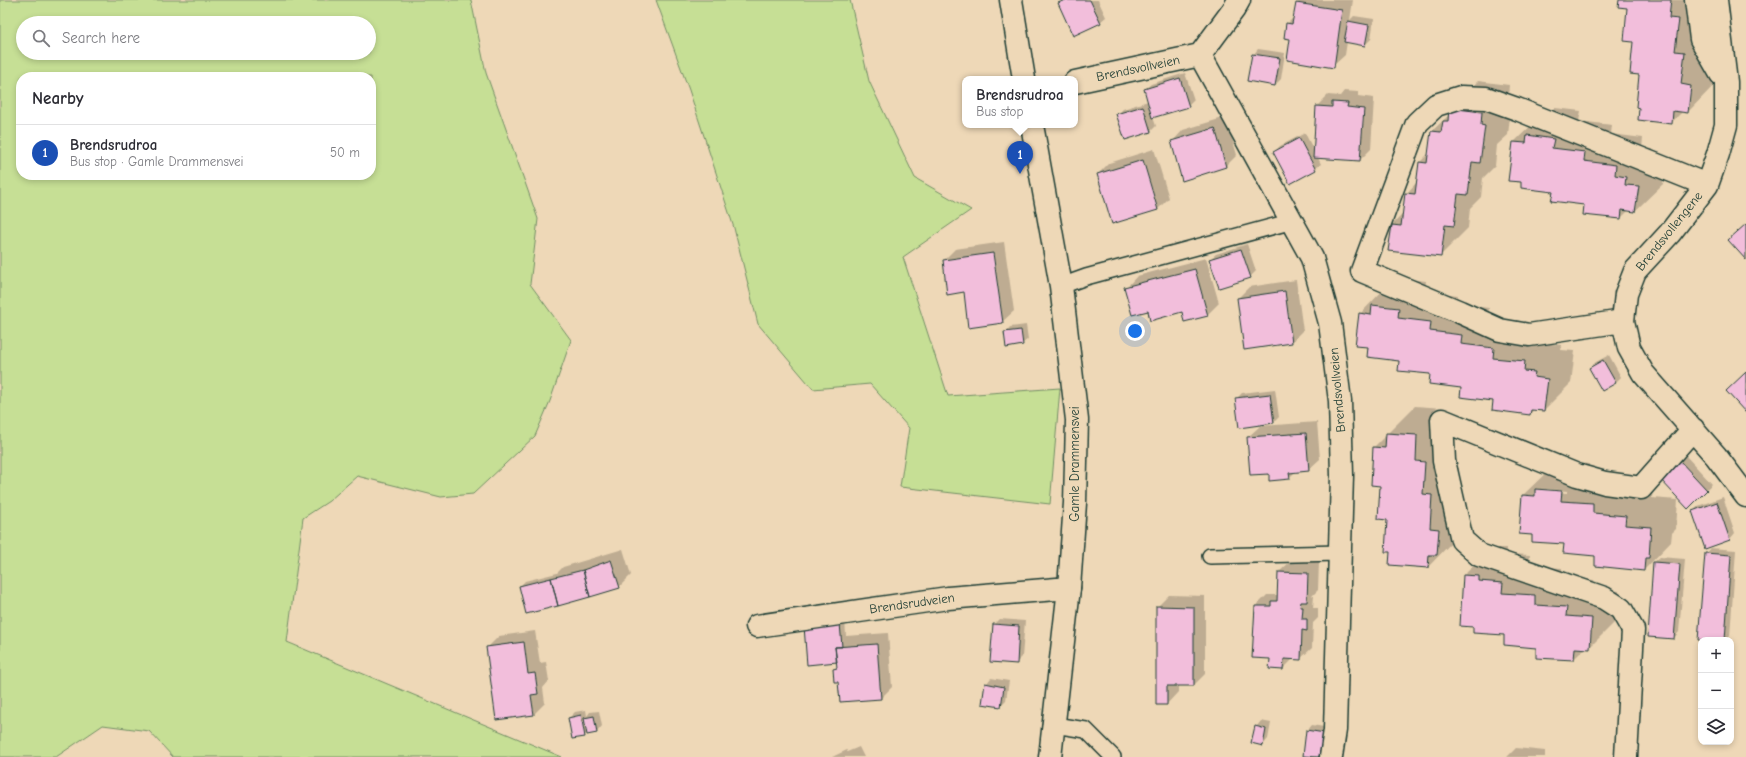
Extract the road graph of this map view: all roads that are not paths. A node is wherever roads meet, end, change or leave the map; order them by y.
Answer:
1 (1011, 0) edge
2 (1239, 0) edge
3 (1696, 0) edge
4 (1716, 0) edge
5 (1200, 55) junction
6 (1024, 76) edge
7 (1078, 81) edge
8 (1726, 82) junction
9 (1033, 128) edge
10 (1707, 185) junction
11 (1293, 221) junction
12 (1061, 286) junction
13 (1623, 321) junction
14 (1693, 429) junction
15 (1746, 496) edge
16 (1340, 553) junction
17 (1210, 556) dead end
18 (1069, 588) junction
19 (757, 626) dead end
20 (1054, 725) junction
21 (1050, 757) edge
22 (1113, 757) edge
23 (1331, 757) edge
24 (1626, 757) edge

1 - 6 street
2 - 5 street
3 - 8 street
4 - 8 street, Brendsvollengene
5 - 7 street, Brendsvollveien
5 - 11 street, Brendsvollveien
8 - 10 street, Brendsvollengene
9 - 12 street, Gamle Drammensvei
10 - 13 street, Brendsvollengene
10 - 13 street
11 - 12 lane
11 - 16 street, Brendsvollveien
12 - 18 street, Gamle Drammensvei
13 - 14 street, Brendsvollengene
14 - 15 street, Brendsvollengene
14 - 24 street
16 - 17 lane
16 - 23 street, Brendsvollveien
18 - 19 street, Brendsrudveien
18 - 20 street, Gamle Drammensvei
20 - 21 street, Gamle Drammensvei
20 - 22 lane

